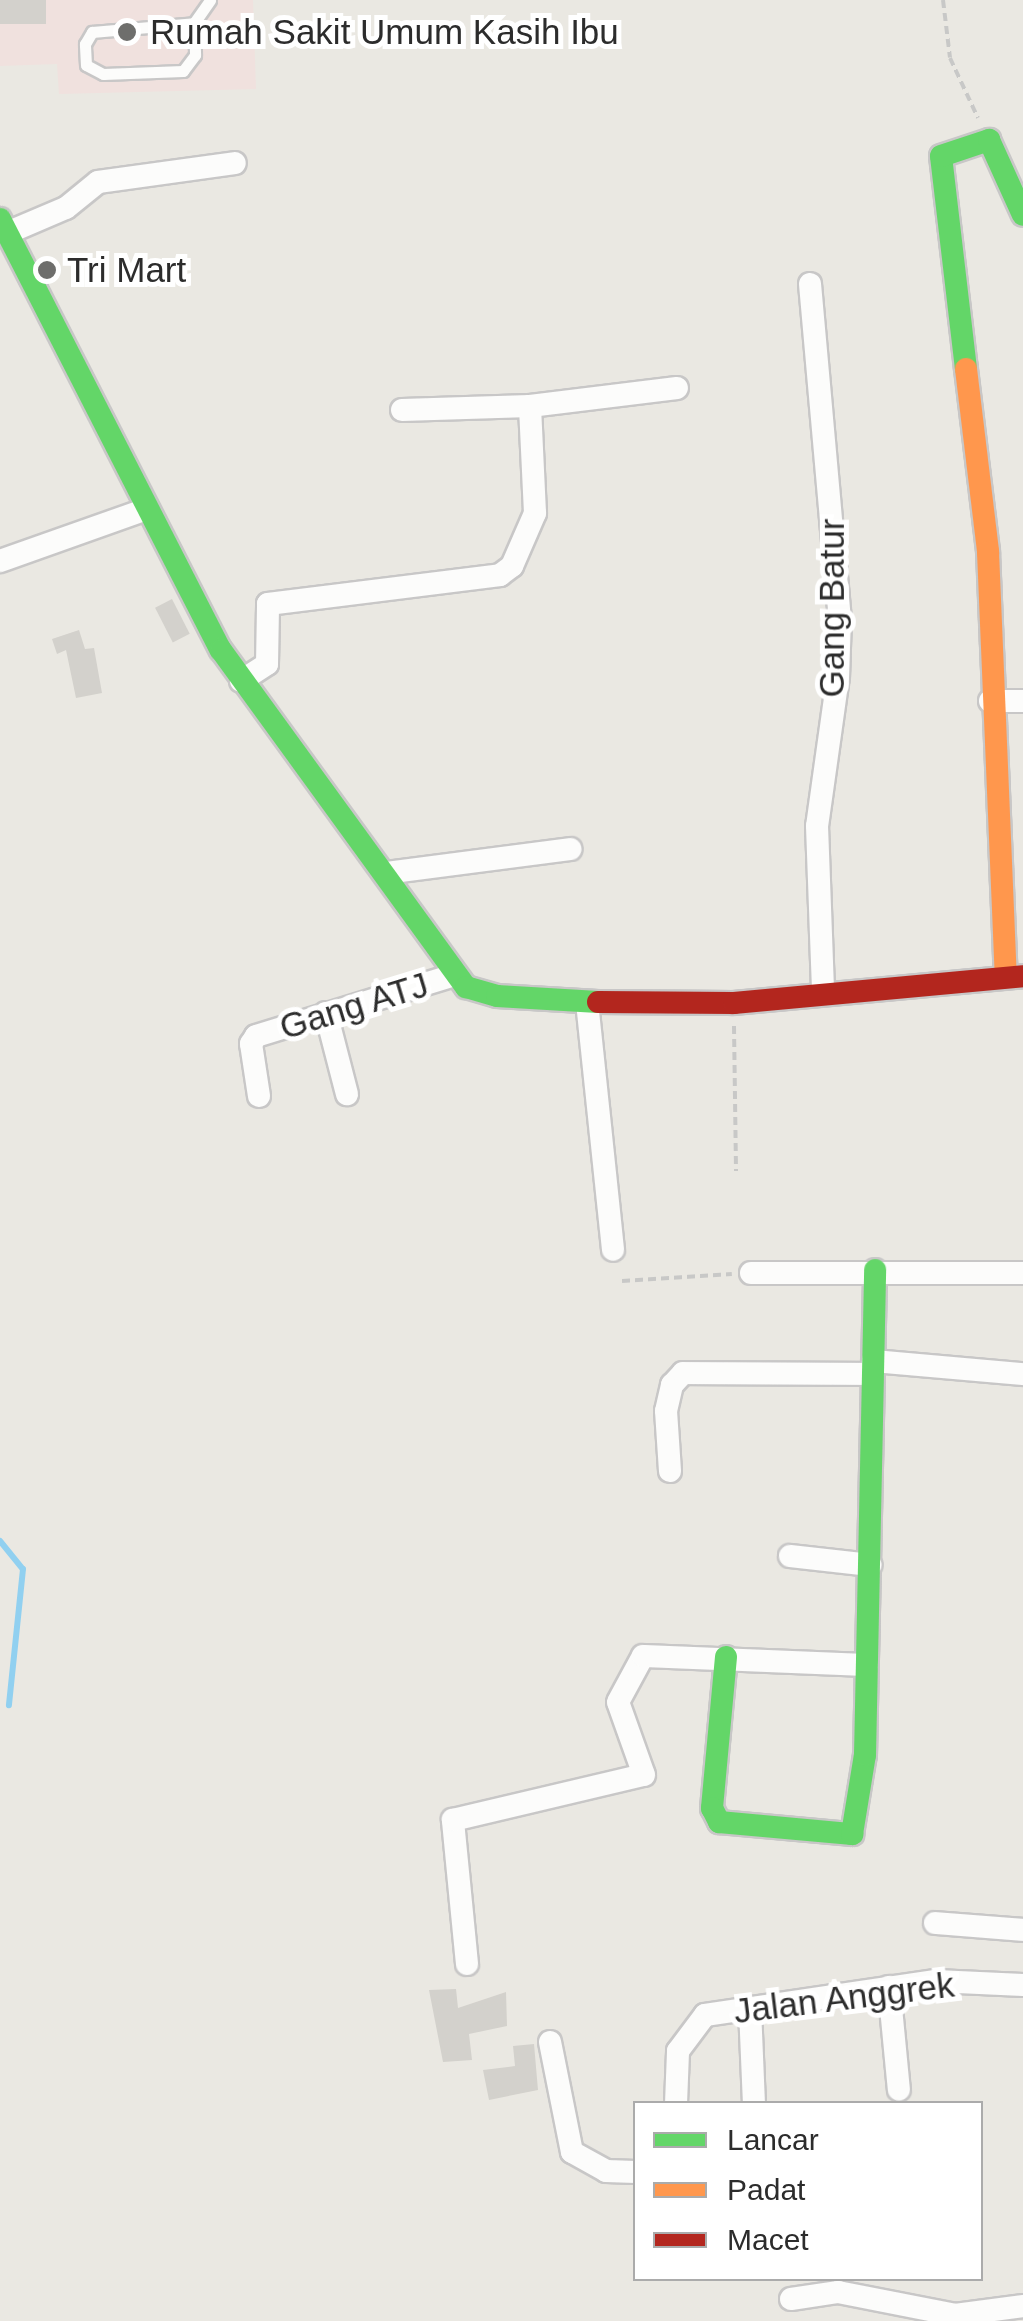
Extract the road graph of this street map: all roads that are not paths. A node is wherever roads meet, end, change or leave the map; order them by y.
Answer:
1 (210, 0) edge
2 (194, 23) junction
3 (235, 163) dead end
4 (1023, 215) edge
5 (3, 226) edge
6 (810, 284) dead end
7 (677, 388) dead end
8 (530, 406) junction
9 (402, 410) dead end
10 (147, 509) junction
11 (0, 560) edge
12 (241, 681) junction
13 (990, 700) junction
14 (1023, 702) edge
15 (1023, 795) edge
16 (994, 796) junction
17 (570, 849) dead end
18 (395, 872) junction
19 (454, 975) junction
20 (1014, 976) edge
21 (823, 992) junction
22 (586, 1002) junction
23 (326, 1013) junction
24 (346, 1094) dead end
25 (258, 1096) dead end
26 (614, 1250) dead end
27 (875, 1270) junction
28 (751, 1272) road end
29 (1023, 1273) edge
30 (873, 1367) junction
31 (1023, 1374) edge
32 (670, 1470) dead end
33 (790, 1556) dead end
34 (870, 1565) junction
35 (726, 1657) junction
36 (867, 1665) junction
37 (935, 1923) dead end
38 (1023, 1930) edge
39 (467, 1964) dead end
40 (1023, 1985) edge
41 (889, 1987) junction
42 (750, 2009) junction
43 (550, 2042) dead end
44 (899, 2090) dead end
45 (676, 2101) edge
46 (754, 2101) edge
47 (633, 2172) edge
48 (790, 2299) dead end
49 (1023, 2306) edge

1 - 2 lane
2 - 2 lane
3 - 5 street
4 - 13 street
5 - 10 street
6 - 21 street, Gang Batur
7 - 8 street
8 - 9 street
8 - 12 street
10 - 11 street
10 - 12 street
12 - 18 street
13 - 14 street
13 - 16 street
15 - 16 street
16 - 20 street
17 - 18 street
18 - 19 street
19 - 22 street
19 - 23 street, Gang ATJ
20 - 21 street
21 - 22 street
22 - 26 street
23 - 24 street
23 - 25 street, Gang ATJ
27 - 28 street
27 - 29 street
27 - 30 street
30 - 31 street
30 - 32 street
30 - 34 street
33 - 34 street
34 - 36 street
35 - 36 street
35 - 36 street
35 - 39 street
37 - 38 street
40 - 41 street, Jalan Anggrek
41 - 42 street, Jalan Anggrek
41 - 44 street
42 - 45 street, Jalan Anggrek
42 - 46 street
43 - 47 street
48 - 49 street

